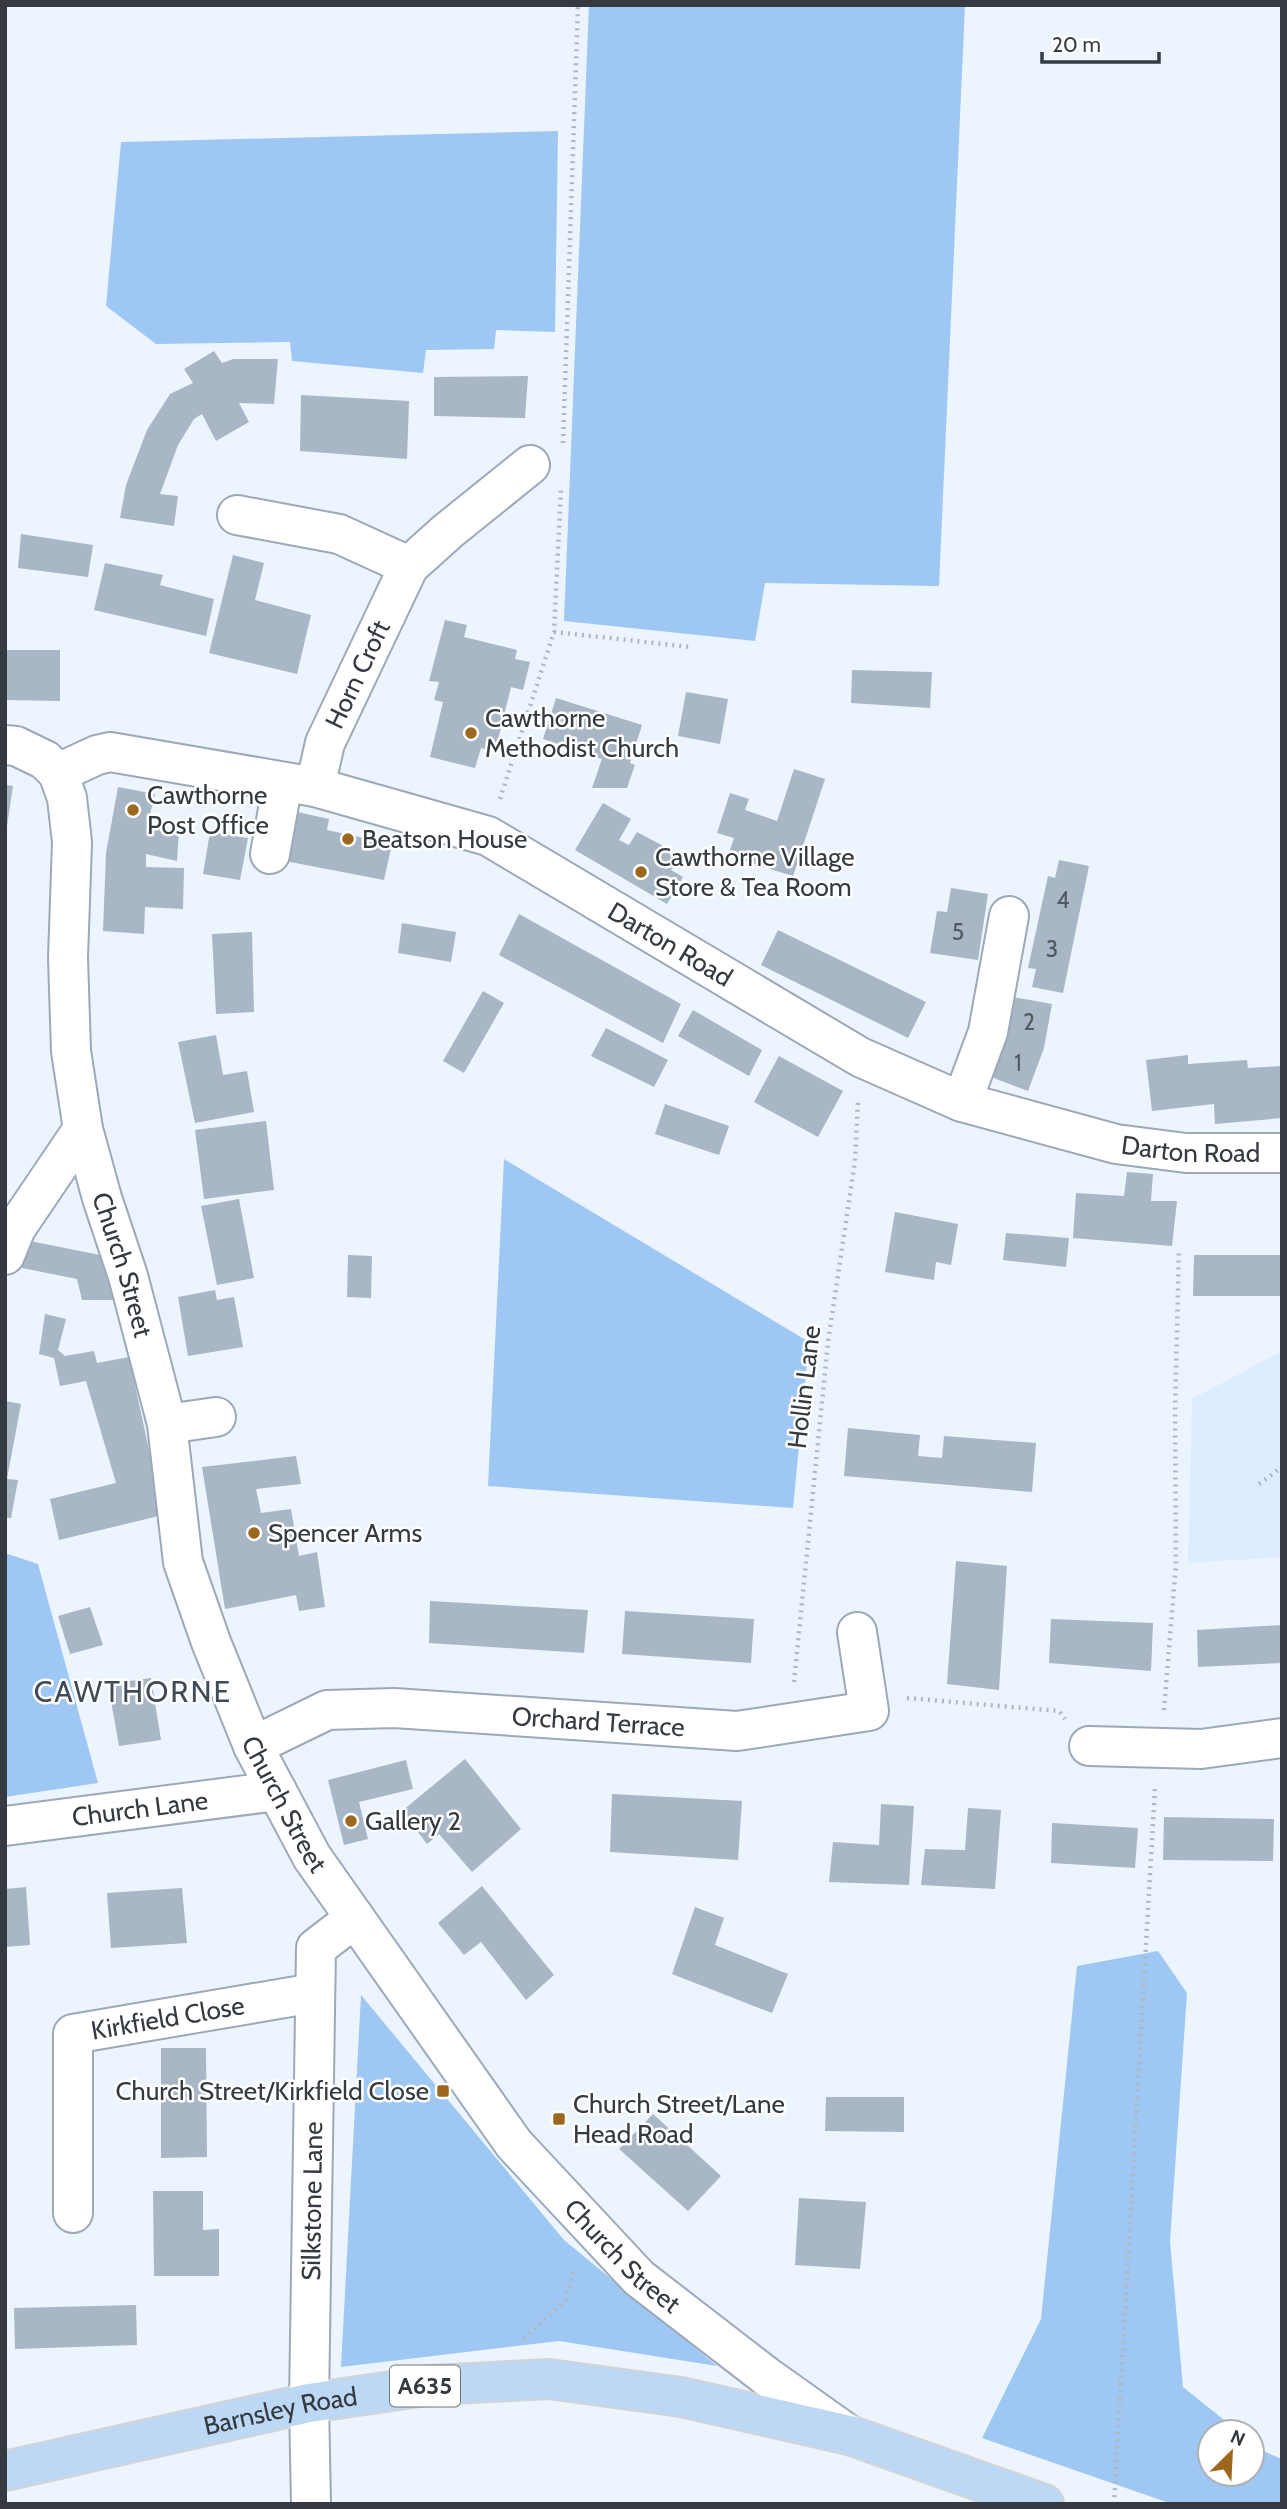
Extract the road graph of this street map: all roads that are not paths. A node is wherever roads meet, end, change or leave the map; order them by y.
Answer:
1 (551, 467) road end
2 (237, 515) dead end
3 (409, 566) junction
4 (5, 745) edge
5 (58, 773) junction
6 (299, 785) junction
7 (270, 854) dead end
8 (1009, 916) dead end
9 (962, 1102) junction
10 (83, 1129) junction
11 (1282, 1153) edge
12 (5, 1255) edge
13 (216, 1417) dead end
14 (166, 1424) junction
15 (857, 1632) dead end
16 (1282, 1738) edge
17 (253, 1746) junction
18 (1089, 1746) road end
19 (277, 1791) junction
20 (5, 1826) edge
21 (355, 1918) junction
22 (314, 1993) junction
23 (74, 2213) dead end
24 (309, 2403) junction
25 (849, 2435) junction
26 (5, 2471) edge
27 (311, 2504) edge
28 (1044, 2504) edge

1 - 3 street, Horn Croft
2 - 3 street
3 - 6 street, Horn Croft
4 - 5 street
5 - 6 street, Darton Road
5 - 10 street, Church Street
6 - 7 street, Horn Croft
6 - 9 street, Darton Road
8 - 9 street
9 - 11 street, Darton Road
10 - 12 street
10 - 14 street, Church Street
13 - 14 street
14 - 17 street, Church Street
15 - 17 street, Orchard Terrace
16 - 18 street
17 - 19 street, Church Street
19 - 20 street, Church Lane
19 - 21 street, Church Street
21 - 22 street, Silkstone Lane
21 - 25 street, Church Street
22 - 23 street, Kirkfield Close
22 - 24 street, Silkstone Lane
24 - 25 main road, Barnsley Road / A635
24 - 26 main road, Barnsley Road / A635
24 - 27 street, Silkstone Lane
25 - 28 main road, A635

